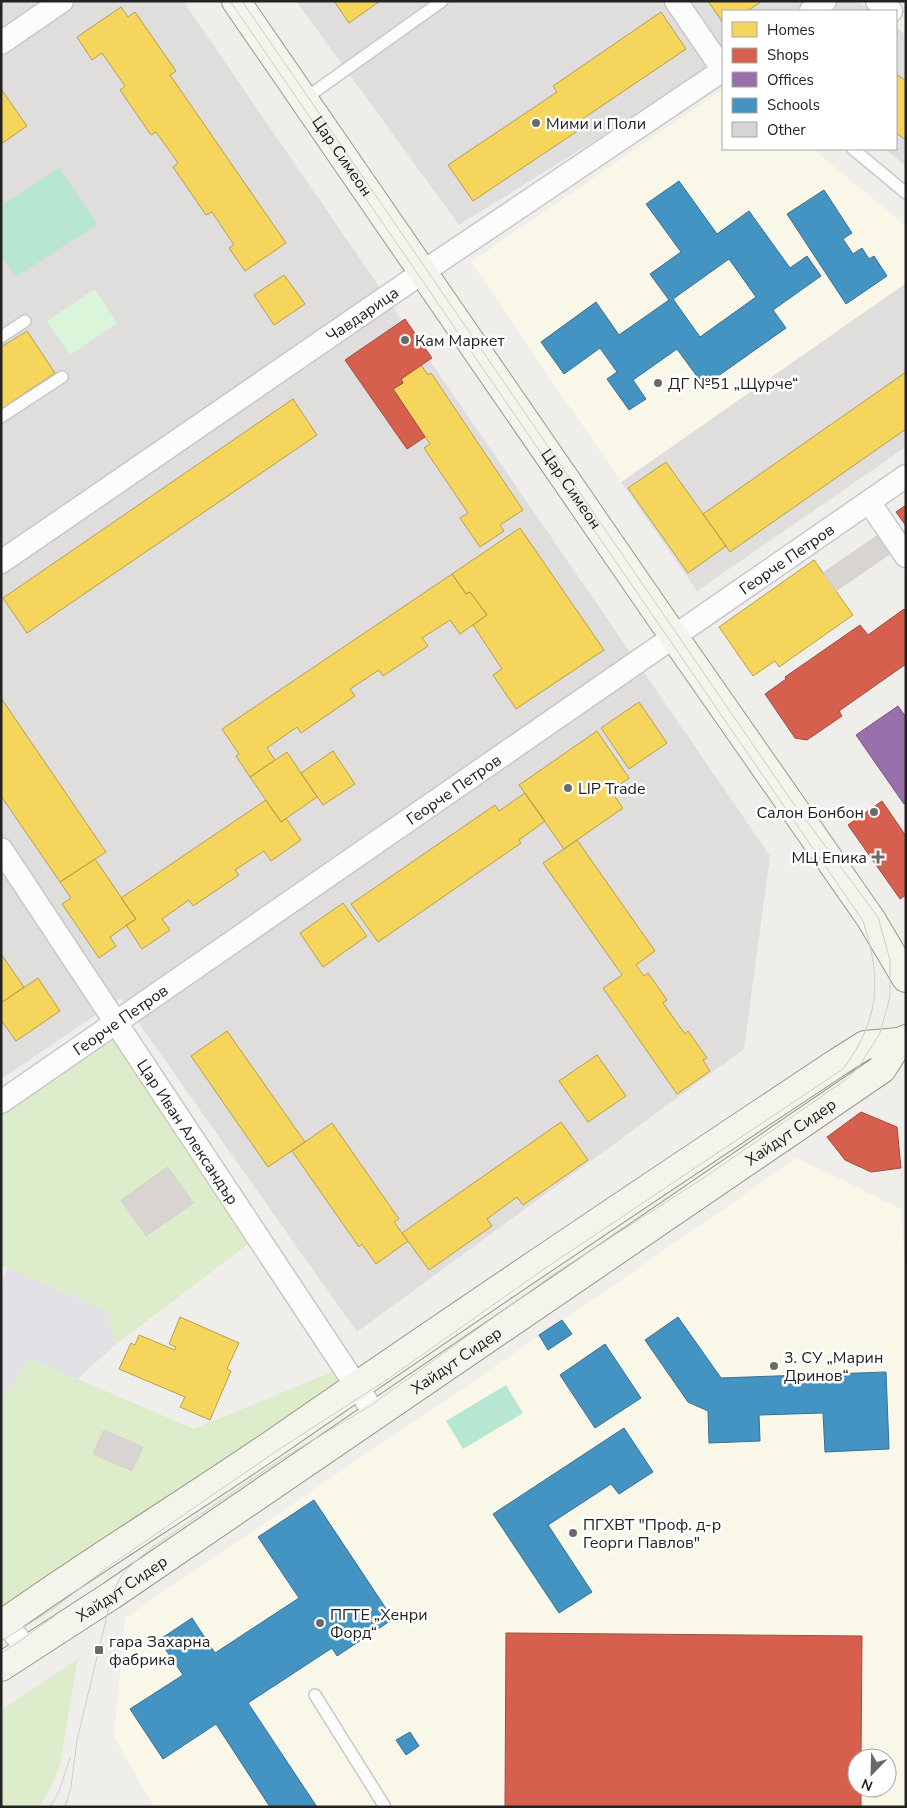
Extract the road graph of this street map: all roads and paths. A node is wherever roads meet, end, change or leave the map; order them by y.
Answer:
1 (62, 1) edge
2 (236, 1) edge
3 (442, 1) edge
4 (676, 1) edge
5 (825, 1) edge
6 (877, 1) edge
7 (812, 10) edge
8 (890, 10) edge
9 (1, 43) edge
10 (722, 69) edge
11 (722, 71) edge
12 (303, 100) junction
13 (854, 150) edge
14 (906, 193) edge
15 (423, 272) junction
16 (25, 321) dead end
17 (1, 337) edge
18 (62, 377) dead end
19 (1, 417) edge
20 (906, 476) edge
21 (868, 502) junction
22 (906, 556) edge
23 (1, 562) edge
24 (674, 637) junction
25 (1, 849) edge
26 (906, 978) edge
27 (117, 1023) junction
28 (902, 1040) edge
29 (1, 1102) edge
30 (357, 1384) junction
31 (375, 1414) junction
32 (3, 1622) edge
33 (28, 1650) junction
34 (1, 1667) edge
35 (315, 1695) dead end
36 (385, 1807) edge

1 - 9 street
2 - 12 street, Цар Симеон
3 - 12 lane
4 - 10 street
5 - 7 street
6 - 8 street
11 - 15 street, Чавдарица
12 - 15 street, Цар Симеон
13 - 14 lane
15 - 23 street, Чавдарица
15 - 24 street, Цар Симеон
16 - 17 lane
18 - 19 lane
20 - 21 street, Георче Петров
21 - 22 street
21 - 24 street, Георче Петров
24 - 26 street, Цар Симеон
24 - 27 street, Георче Петров
25 - 27 street, Цар Иван Александър
27 - 29 street, Георче Петров
27 - 30 street, Цар Иван Александър
28 - 30 street, Хайдут Сидер
28 - 31 street, Хайдут Сидер
30 - 31 street, Цар Иван Александър
30 - 32 street, Хайдут Сидер
31 - 33 street, Хайдут Сидер
32 - 33 street
33 - 34 street, Хайдут Сидер
35 - 36 lane

